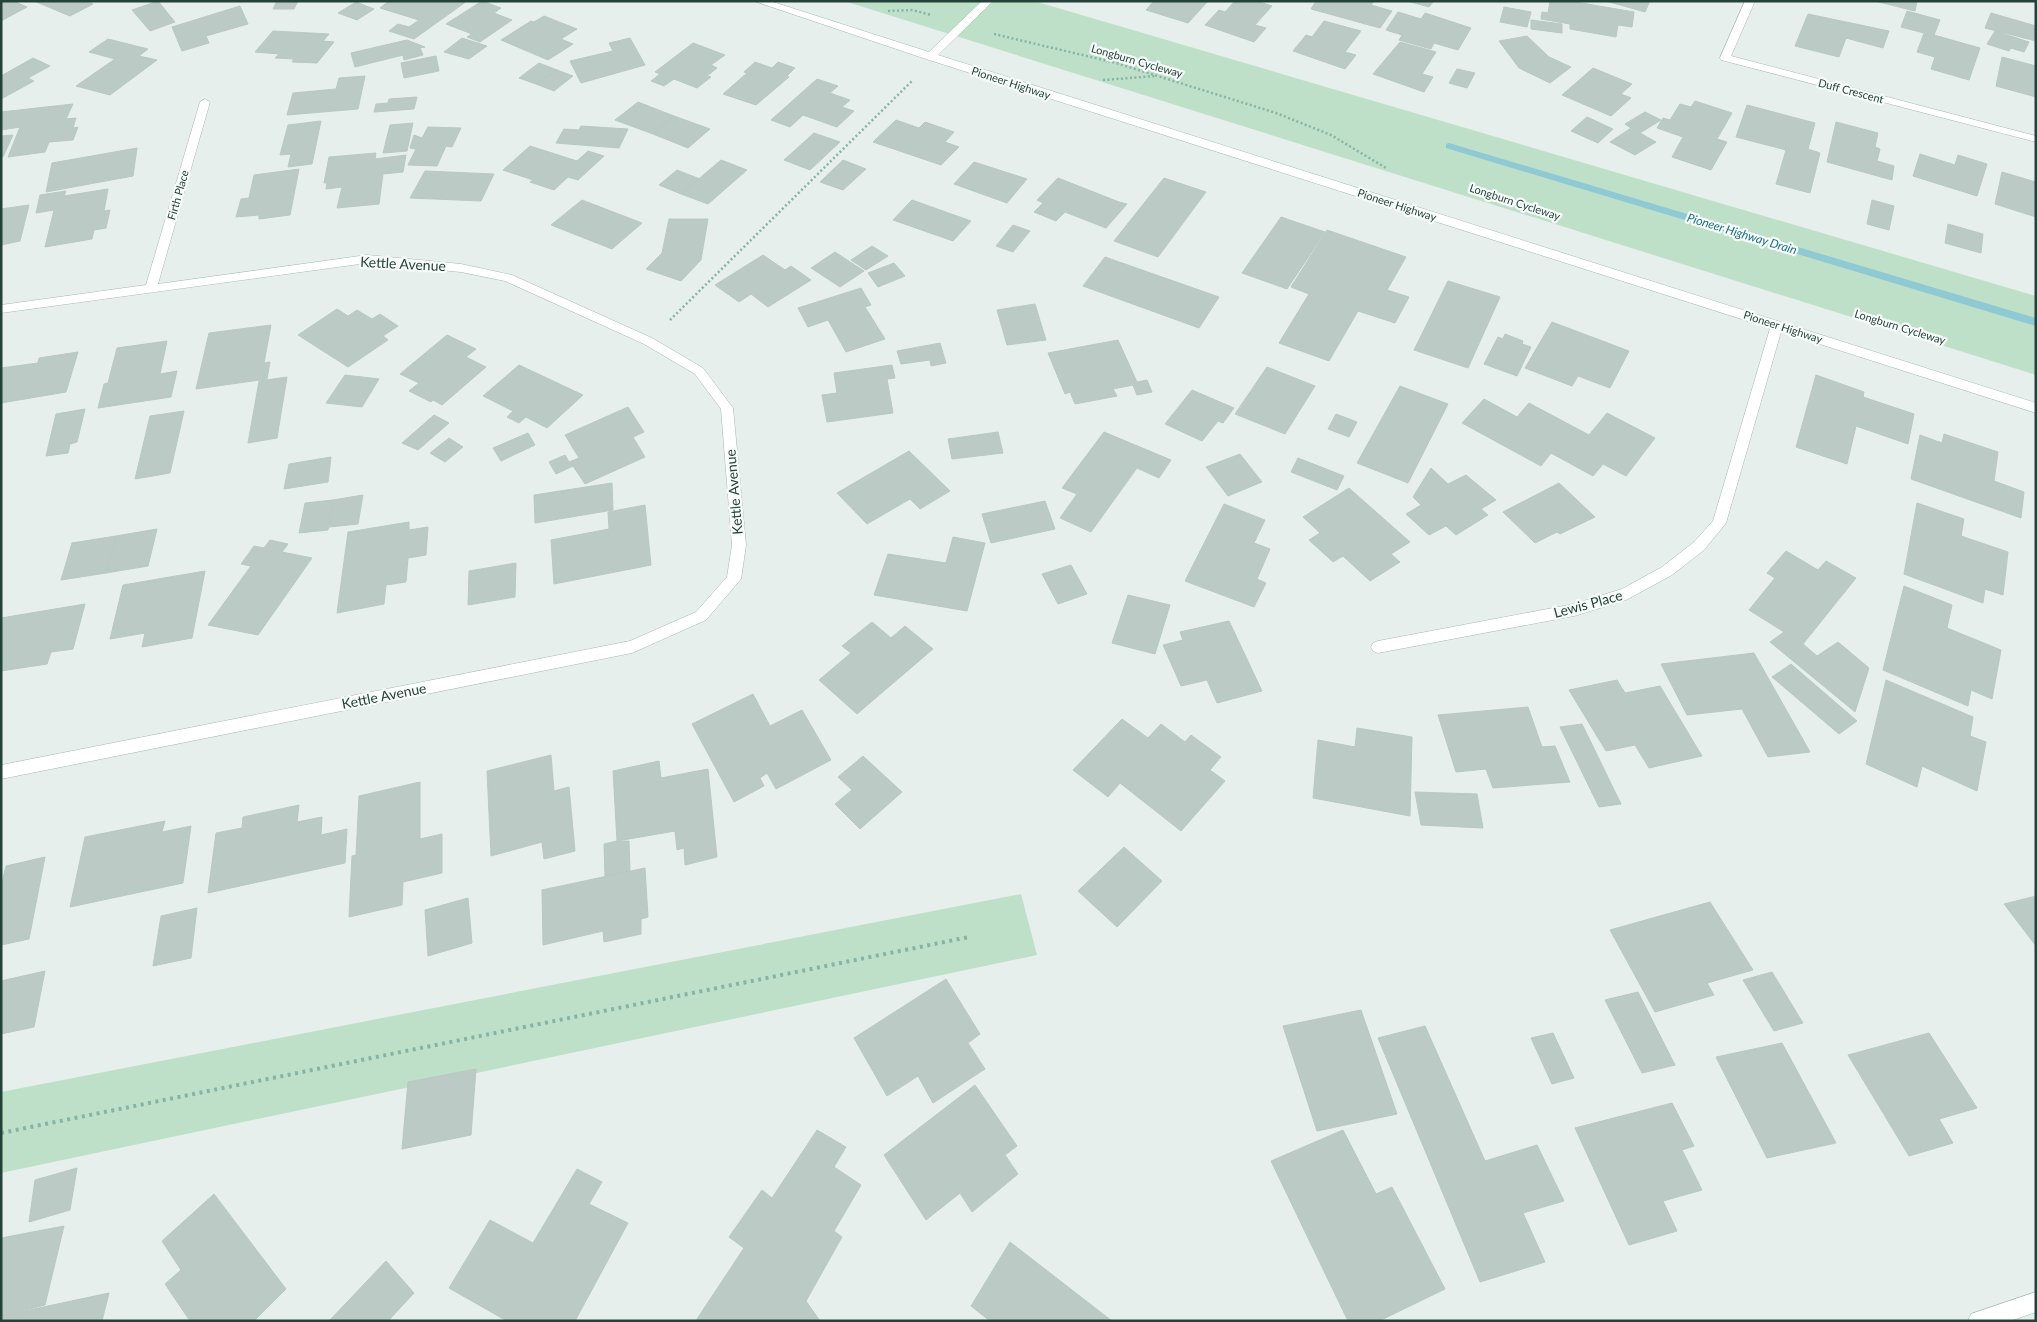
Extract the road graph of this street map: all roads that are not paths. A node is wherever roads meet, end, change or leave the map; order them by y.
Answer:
1 (759, 1) edge
2 (988, 1) edge
3 (1750, 1) edge
4 (930, 57) junction
5 (205, 102) dead end
6 (2036, 139) edge
7 (151, 287) junction
8 (1, 309) edge
9 (1777, 325) junction
10 (2036, 408) edge
11 (1378, 647) dead end
12 (1, 772) edge
13 (2036, 1302) edge
14 (1978, 1321) edge

1 - 4 street, Pioneer Highway
2 - 4 street
3 - 6 street, Duff Crescent
4 - 9 street, Pioneer Highway
5 - 7 street, Firth Place
7 - 8 street, Kettle Avenue
7 - 12 street, Kettle Avenue
9 - 10 street, Pioneer Highway
9 - 11 street, Lewis Place
13 - 14 street

